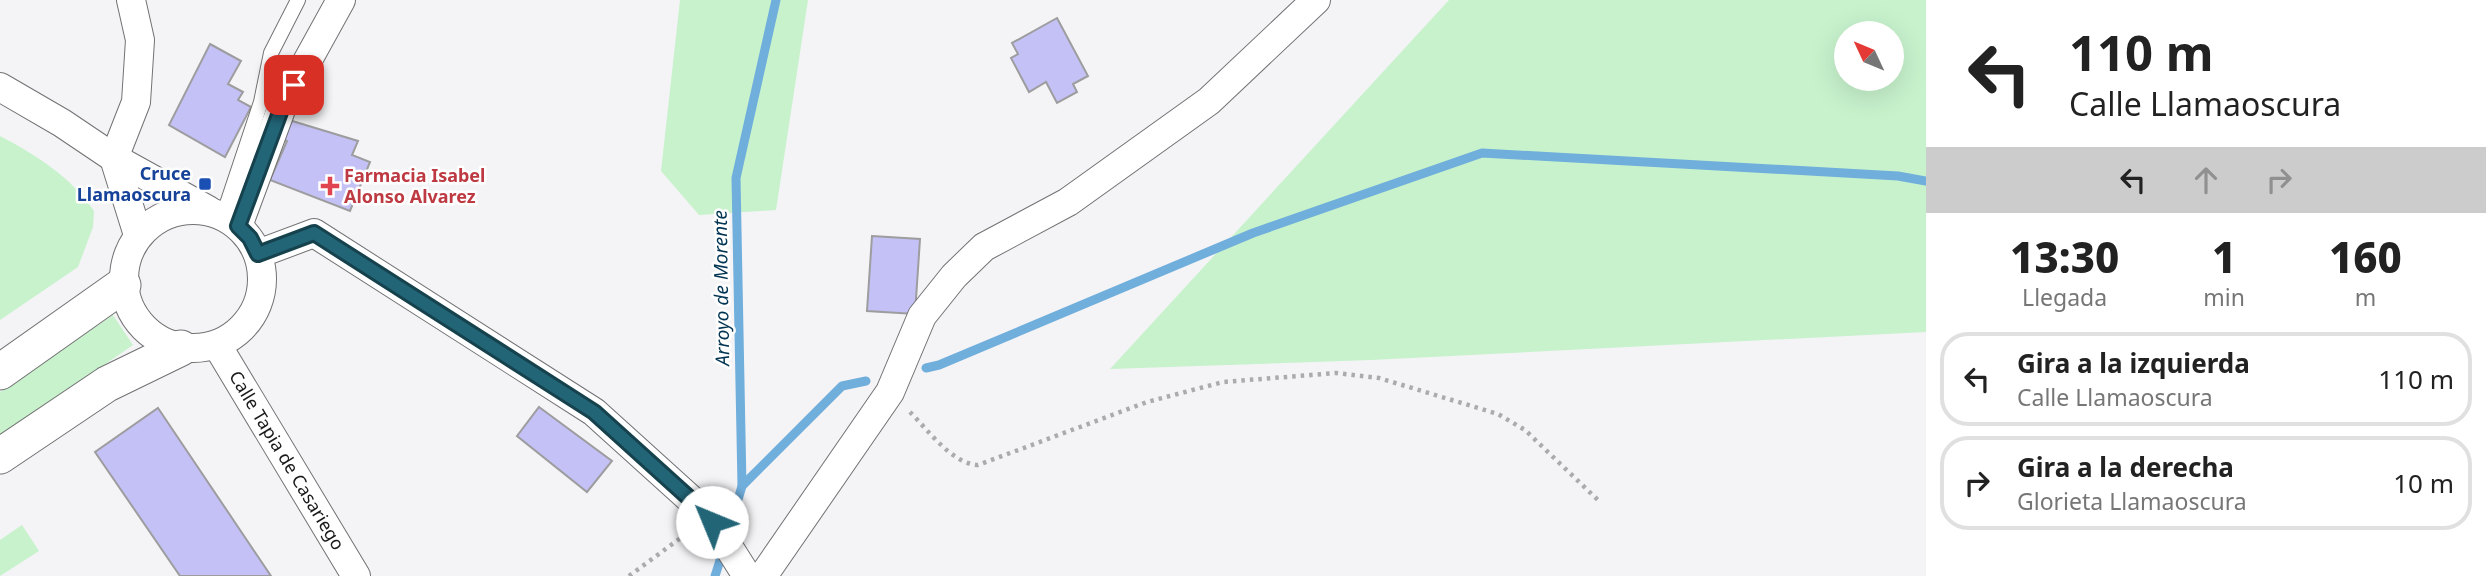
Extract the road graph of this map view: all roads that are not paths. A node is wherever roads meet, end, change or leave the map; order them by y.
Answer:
1 (131, 0) edge
2 (298, 0) edge
3 (341, 0) edge
4 (1316, 0) edge
5 (0, 87) edge
6 (114, 158) junction
7 (225, 218) junction
8 (138, 235) junction
9 (258, 254) junction
10 (123, 285) junction
11 (217, 345) junction
12 (181, 348) junction
13 (0, 372) edge
14 (0, 456) edge
15 (749, 572) edge
16 (356, 576) edge

1 - 6 street
2 - 7 lane
3 - 7 street
4 - 15 street
5 - 6 street
6 - 7 street
6 - 8 street
7 - 8 street
7 - 9 street
8 - 10 street
9 - 11 street
9 - 15 street
10 - 12 street
10 - 13 street
11 - 12 street
11 - 16 street, Calle Tapia de Casariego
12 - 14 street

